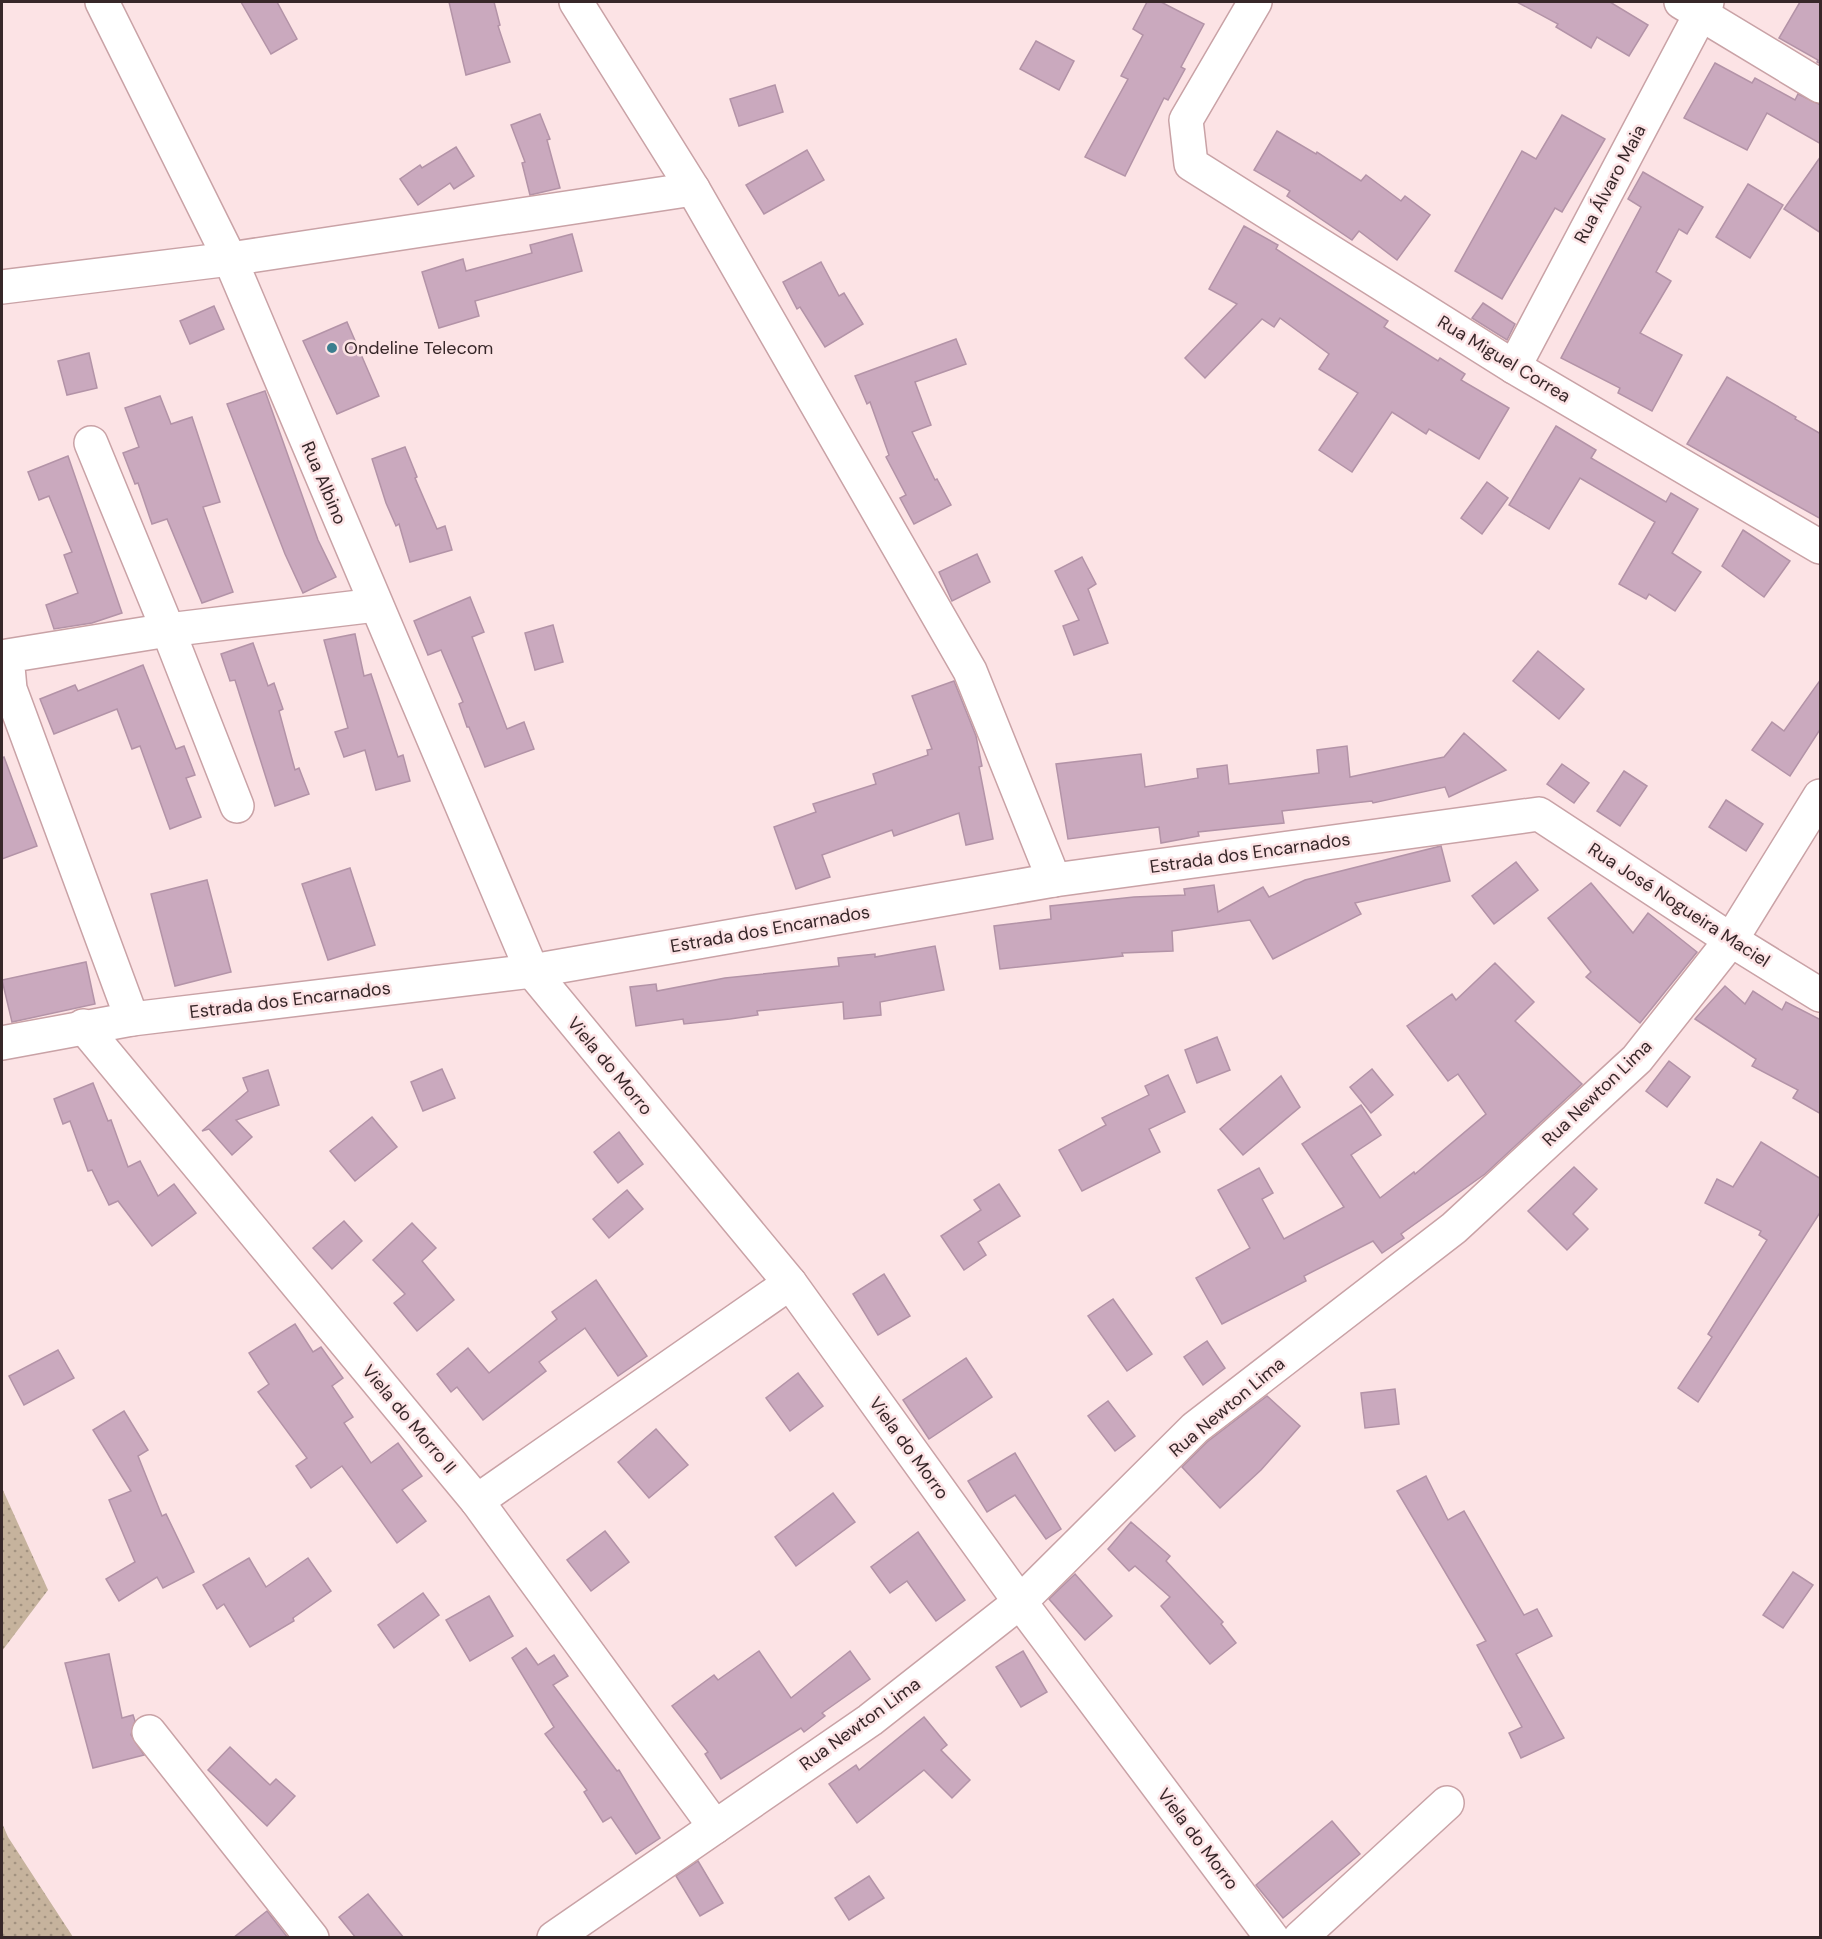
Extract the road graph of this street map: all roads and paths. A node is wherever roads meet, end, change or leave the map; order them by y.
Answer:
1 (102, 2) edge
2 (576, 2) edge
3 (1255, 2) edge
4 (1696, 5) edge
5 (1821, 86) edge
6 (693, 189) junction
7 (230, 260) junction
8 (2, 287) edge
9 (1514, 367) junction
10 (91, 443) dead end
11 (1821, 547) edge
12 (376, 605) junction
13 (168, 630) junction
14 (1821, 796) edge
15 (237, 806) dead end
16 (1539, 814) joint
17 (1054, 880) junction
18 (1731, 940) junction
19 (532, 971) junction
20 (1821, 995) edge
21 (132, 1019) junction
22 (83, 1026) junction
23 (2, 1043) edge
24 (790, 1283) junction
25 (477, 1501) junction
26 (1020, 1602) junction
27 (149, 1732) dead end
28 (1447, 1803) dead end
29 (715, 1827) junction
30 (312, 1938) edge
31 (554, 1938) edge
32 (1272, 1938) edge
33 (1300, 1938) edge

1 - 7 street, Rua Albino
2 - 6 street
3 - 9 street, Rua Miguel Correa
4 - 5 street
4 - 9 street, Rua Álvaro Maia
6 - 7 street
6 - 17 street
7 - 8 street
7 - 12 street, Rua Albino
9 - 11 street, Rua Miguel Correa
10 - 13 street
12 - 13 street
12 - 19 street, Rua Albino
13 - 15 street
13 - 21 street
14 - 18 street, Rua Newton Lima
16 - 17 street, Estrada dos Encarnados
16 - 18 street, Rua José Nogueira Maciel
17 - 19 street, Estrada dos Encarnados
18 - 20 street, Rua José Nogueira Maciel
18 - 26 street, Rua Newton Lima
19 - 21 street, Estrada dos Encarnados
19 - 24 street, Viela do Morro
21 - 22 street, Estrada dos Encarnados
22 - 23 street, Estrada dos Encarnados
22 - 25 street, Viela do Morro II
24 - 25 street
24 - 26 street, Viela do Morro
25 - 29 street, Viela do Morro II
26 - 29 street, Rua Newton Lima
26 - 32 street, Viela do Morro
27 - 30 street
28 - 33 street
29 - 31 street, Rua Newton Lima

